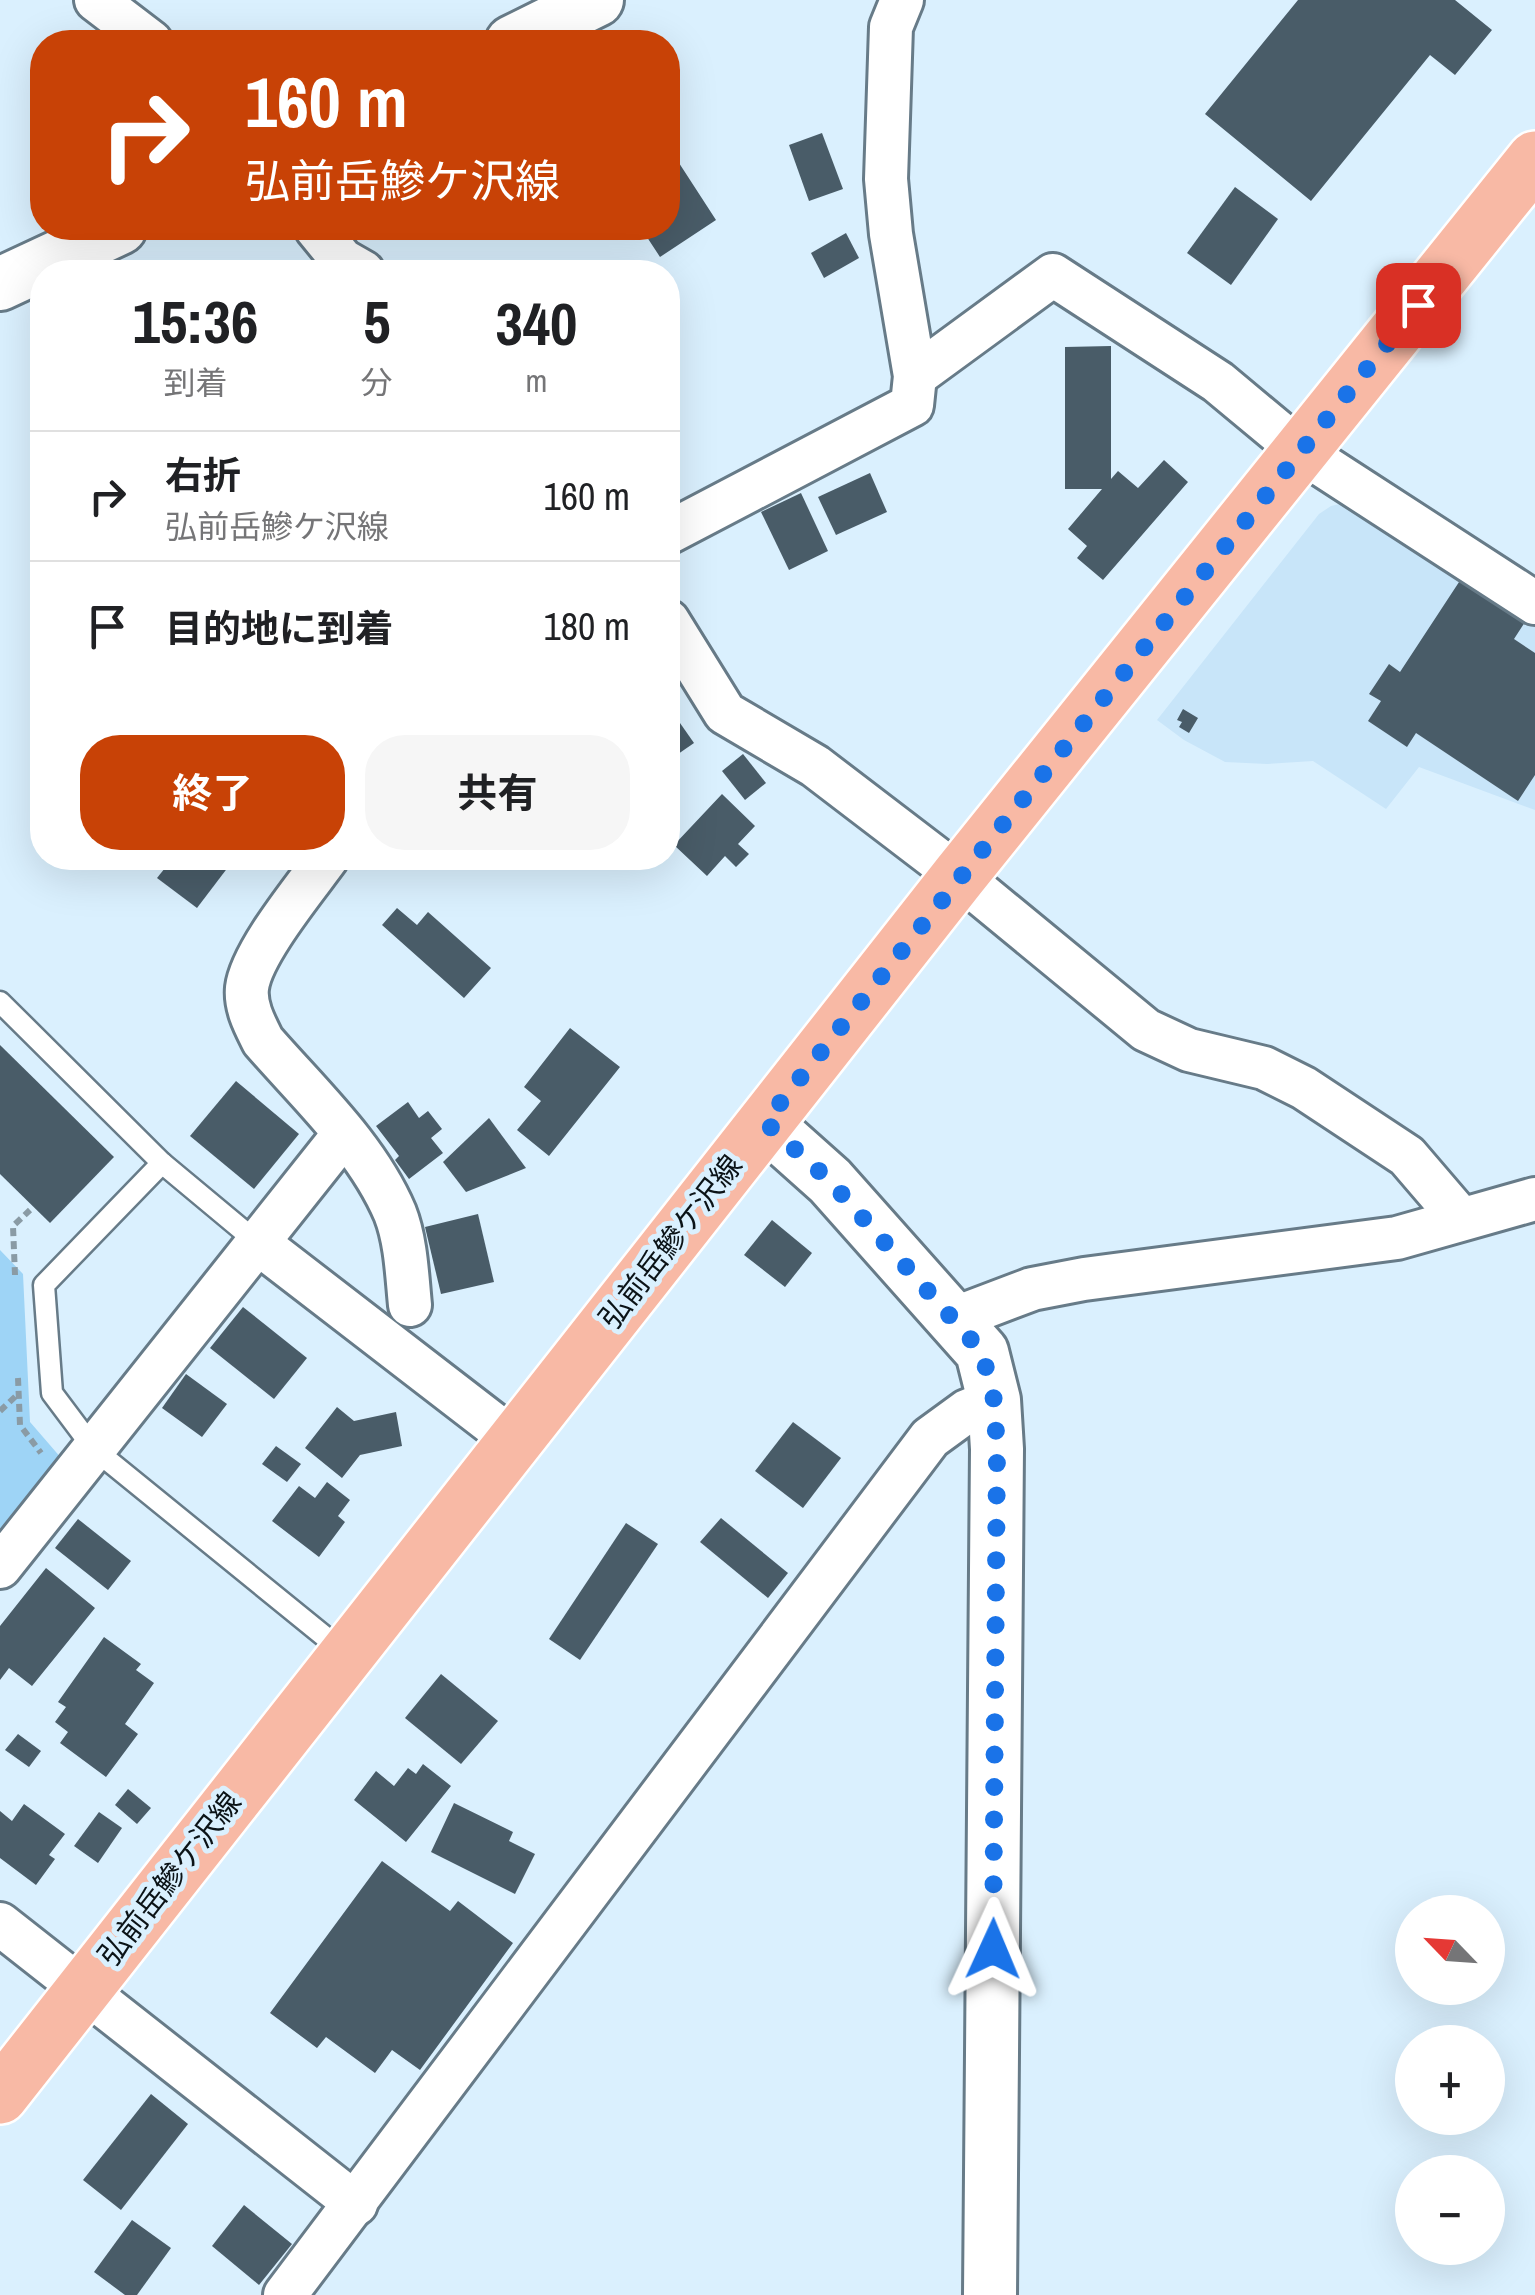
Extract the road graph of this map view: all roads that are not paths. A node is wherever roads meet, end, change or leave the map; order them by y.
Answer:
1 (96, 0) edge
2 (597, 0) edge
3 (902, 0) edge
4 (135, 30) edge
5 (536, 30) edge
6 (1535, 159) edge
7 (94, 240) edge
8 (326, 240) edge
9 (51, 260) edge
10 (342, 260) edge
11 (30, 270) edge
12 (0, 284) edge
13 (916, 376) junction
14 (1302, 452) junction
15 (680, 526) edge
16 (1535, 603) edge
17 (680, 641) edge
18 (319, 870) edge
19 (959, 876) junction
20 (0, 1002) edge
21 (765, 1122) junction
22 (344, 1134) junction
23 (162, 1163) junction
24 (1535, 1199) edge
25 (1460, 1219) junction
26 (258, 1242) junction
27 (410, 1304) dead end
28 (954, 1319) junction
29 (994, 1400) junction
30 (515, 1441) junction
31 (94, 1448) junction
32 (0, 1567) edge
33 (347, 1654) junction
34 (0, 1924) edge
35 (82, 1991) junction
36 (0, 2096) edge
37 (356, 2204) junction
38 (285, 2295) edge
39 (990, 2295) edge

1 - 4 street
2 - 5 street
3 - 13 street
6 - 14 main road, 弘前岳鰺ケ沢線
7 - 9 street
8 - 10 street
11 - 12 street
13 - 14 street
13 - 15 street
14 - 16 street
14 - 19 main road, 弘前岳鰺ケ沢線
17 - 19 street
18 - 22 street
19 - 21 main road, 弘前岳鰺ケ沢線
19 - 25 street
20 - 23 lane
21 - 28 street
21 - 30 main road, 弘前岳鰺ケ沢線
22 - 26 street
22 - 27 street
23 - 26 lane
23 - 31 lane
24 - 25 street
25 - 28 street
26 - 30 street
26 - 31 street
28 - 29 street
29 - 37 street
29 - 39 street
30 - 33 main road, 弘前岳鰺ケ沢線
31 - 32 street
31 - 33 lane
33 - 35 main road, 弘前岳鰺ケ沢線
34 - 35 street
35 - 36 main road, 弘前岳鰺ケ沢線
35 - 37 street
37 - 38 street

